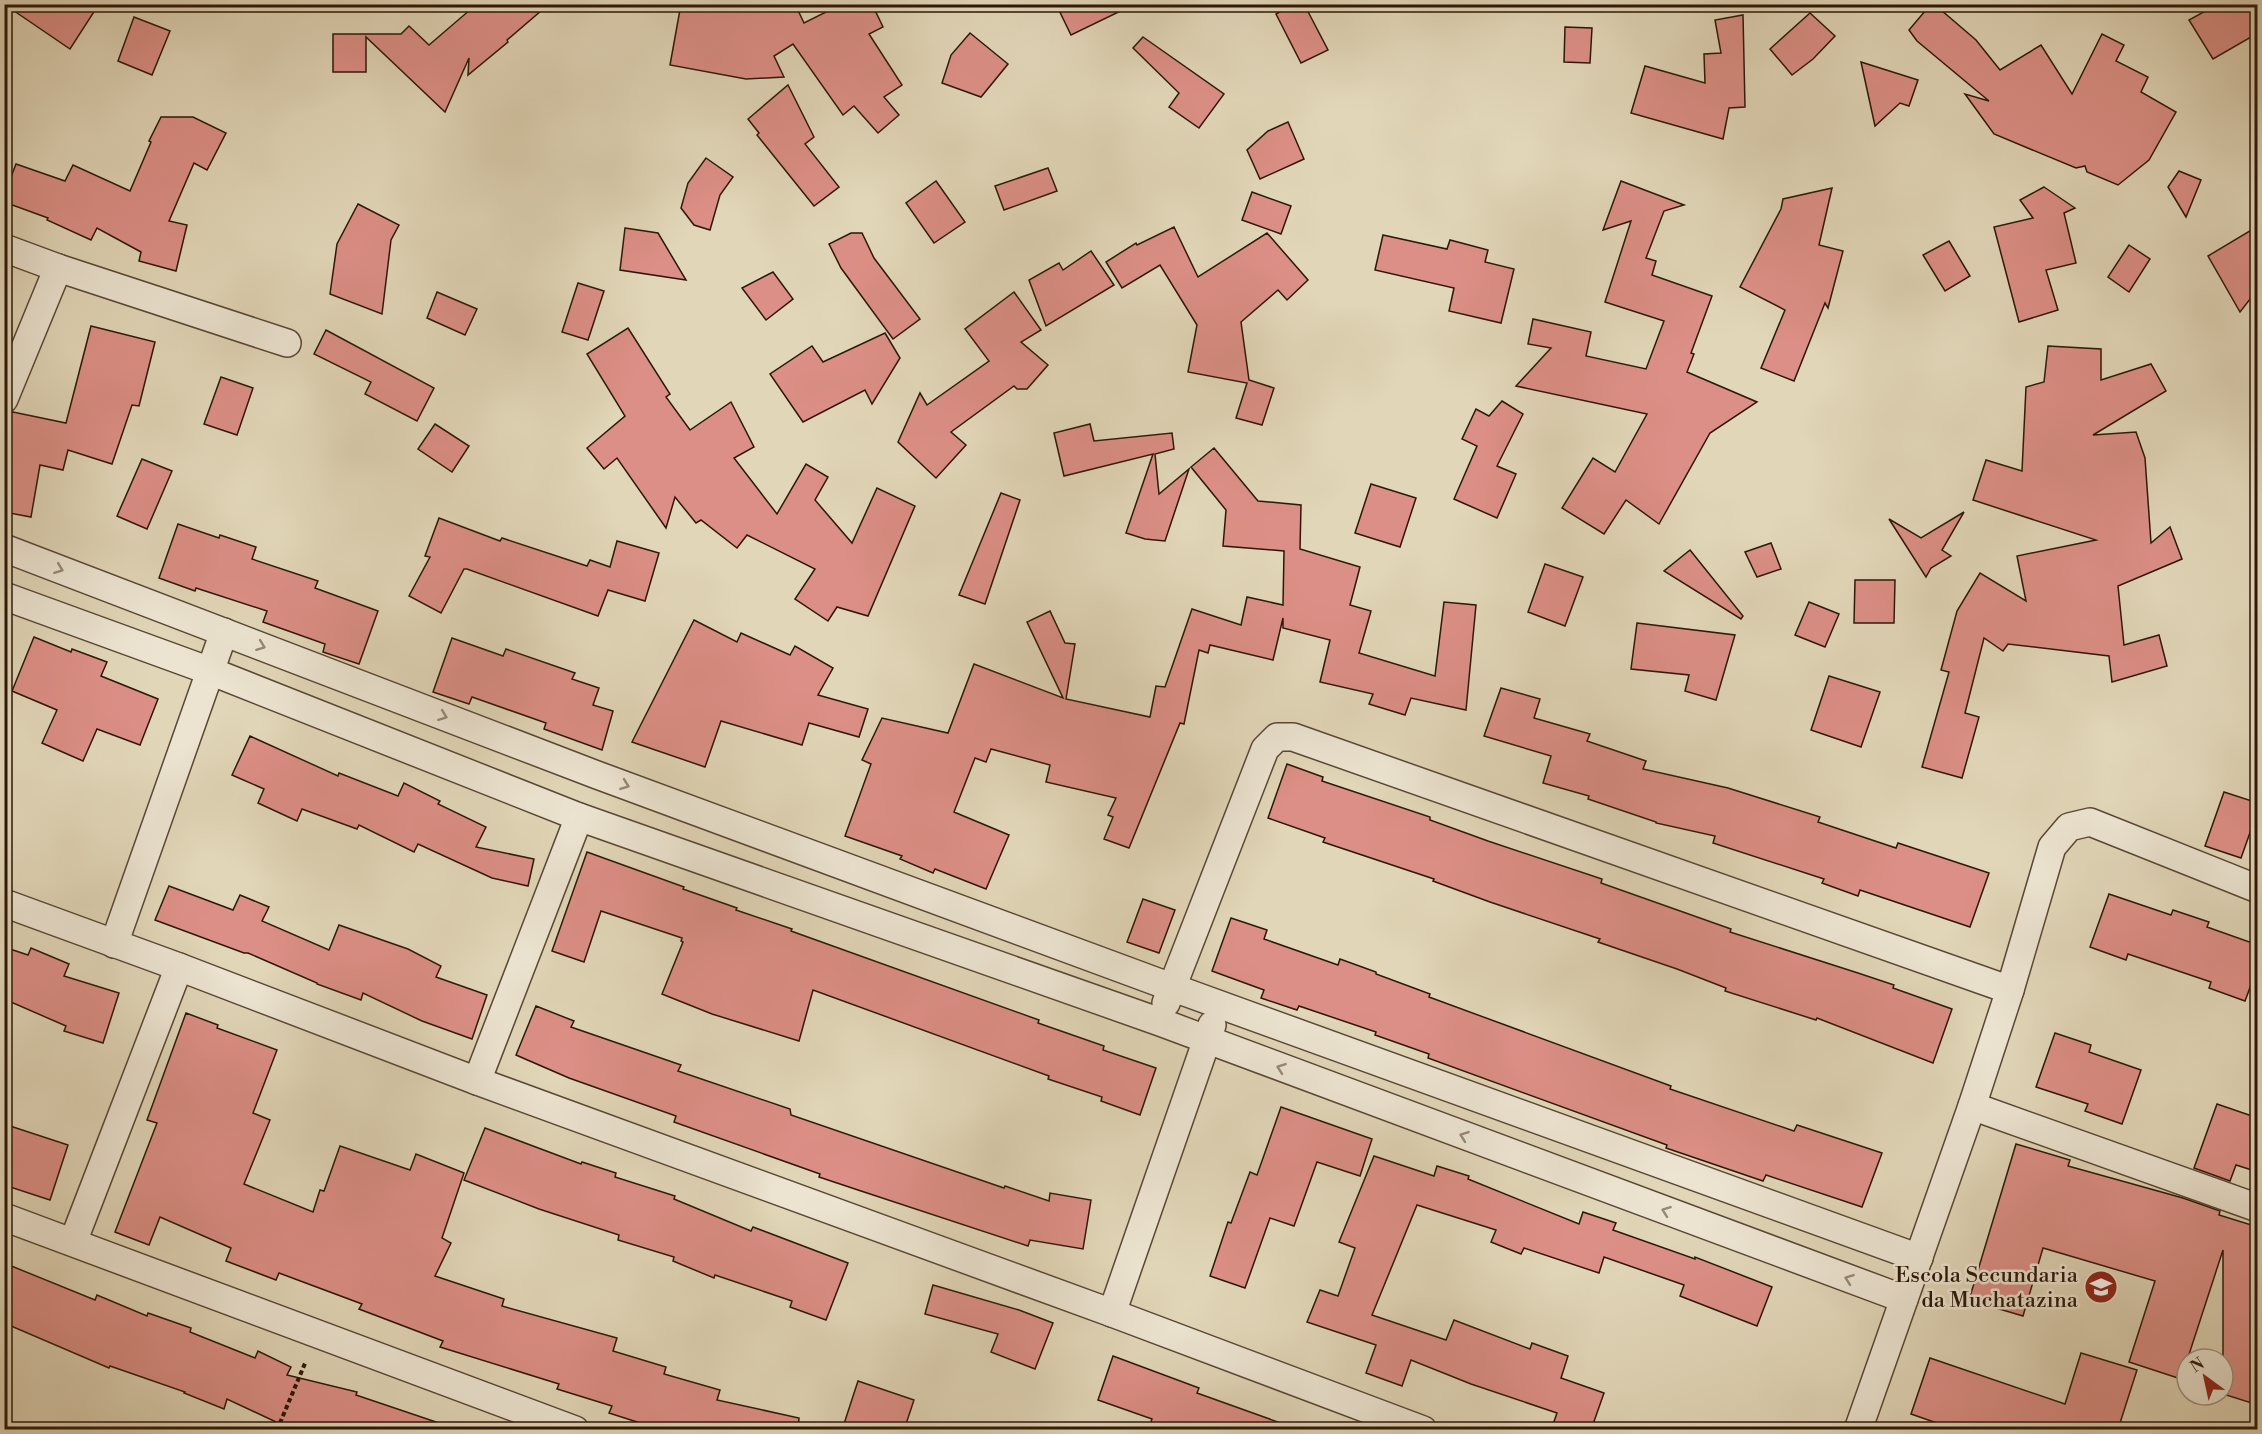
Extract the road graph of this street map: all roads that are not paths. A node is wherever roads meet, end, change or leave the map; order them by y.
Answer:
1 (4, 248) edge
2 (58, 268) junction
3 (287, 343) dead end
4 (4, 399) edge
5 (4, 548) edge
6 (4, 596) edge
7 (225, 632) junction
8 (210, 671) junction
9 (579, 817) junction
10 (905, 889) junction
11 (2258, 889) edge
12 (4, 903) edge
13 (893, 928) junction
14 (114, 944) junction
15 (179, 967) junction
16 (1171, 987) junction
17 (2010, 990) junction
18 (1219, 1004) junction
19 (1160, 1022) junction
20 (1207, 1041) junction
21 (477, 1081) junction
22 (1972, 1106) junction
23 (1504, 1107) junction
24 (1492, 1147) junction
25 (2258, 1208) edge
26 (4, 1217) edge
27 (73, 1242) junction
28 (1919, 1258) junction
29 (1904, 1299) junction
30 (1112, 1313) junction
31 (575, 1430) edge
32 (1422, 1430) edge
33 (1858, 1430) edge

1 - 2 street
2 - 3 street
2 - 4 street
5 -> 7 street
6 - 8 street
7 - 8 street
7 -> 10 street
8 - 9 street
8 - 14 street
9 - 13 street
9 - 21 street
10 - 13 street
10 - 16 street
11 - 17 street
12 - 14 street
13 - 19 street
14 - 15 street
15 - 21 street
15 - 27 street
16 - 17 street
16 - 18 street
16 - 19 street
17 - 22 street
18 - 20 street
18 - 23 street
19 - 20 street
24 -> 20 street
20 - 30 street
21 - 30 street
22 - 25 street
22 - 28 street
23 - 24 street
23 - 28 street
29 -> 24 street
26 - 27 street
27 - 31 street
28 - 29 street
29 - 33 street
30 - 32 street

